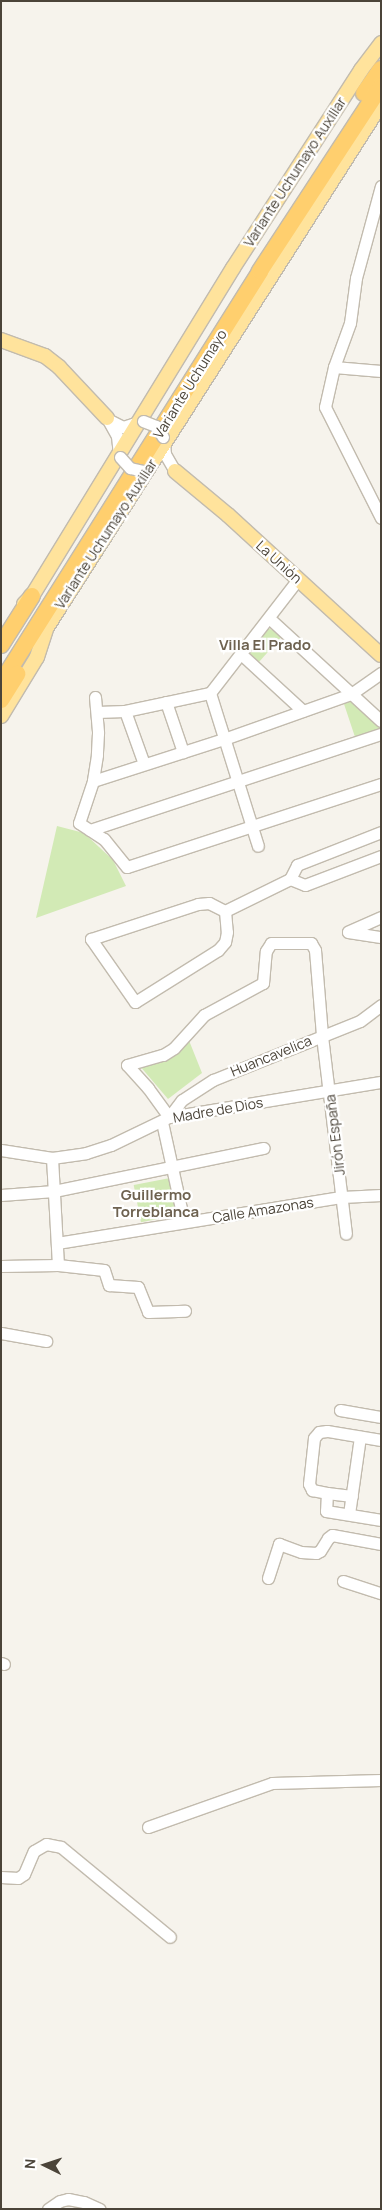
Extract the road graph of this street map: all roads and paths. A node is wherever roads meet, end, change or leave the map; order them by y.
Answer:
1 (381, 43) edge
2 (381, 69) edge
3 (381, 86) edge
4 (381, 104) edge
5 (381, 186) edge
6 (1, 340) edge
7 (334, 367) junction
8 (381, 371) edge
9 (108, 418) junction
10 (141, 422) junction
11 (164, 440) junction
12 (119, 456) junction
13 (145, 471) junction
14 (175, 471) junction
15 (381, 518) edge
16 (298, 579) junction
17 (32, 596) junction
18 (269, 618) junction
19 (47, 628) junction
20 (1, 631) edge
21 (1, 645) edge
22 (240, 654) junction
23 (381, 655) edge
24 (1, 662) edge
25 (381, 672) edge
26 (1, 683) edge
27 (210, 693) junction
28 (351, 694) junction
29 (96, 697) dead end
30 (1, 700) edge
31 (166, 702) junction
32 (125, 711) junction
33 (303, 711) junction
34 (97, 712) junction
35 (1, 716) edge
36 (381, 721) edge
37 (381, 734) edge
38 (224, 739) junction
39 (183, 752) junction
40 (144, 764) junction
41 (92, 781) junction
42 (238, 781) junction
43 (381, 784) edge
44 (252, 826) junction
45 (90, 830) junction
46 (381, 832) edge
47 (351, 844) junction
48 (258, 846) dead end
49 (381, 856) edge
50 (360, 864) junction
51 (290, 879) junction
52 (225, 911) junction
53 (381, 916) edge
54 (381, 936) edge
55 (381, 1005) edge
56 (322, 1036) junction
57 (381, 1082) edge
58 (329, 1089) junction
59 (165, 1119) junction
60 (264, 1148) dead end
61 (1, 1150) edge
62 (52, 1158) junction
63 (171, 1167) junction
64 (54, 1191) junction
65 (1, 1195) edge
66 (381, 1195) edge
67 (342, 1197) junction
68 (184, 1222) junction
69 (346, 1234) dead end
70 (57, 1243) junction
71 (58, 1265) junction
72 (1, 1266) edge
73 (185, 1311) dead end
74 (1, 1333) edge
75 (46, 1341) dead end
76 (340, 1410) dead end
77 (381, 1417) edge
78 (360, 1436) junction
79 (381, 1440) edge
80 (327, 1493) junction
81 (352, 1496) junction
82 (349, 1514) junction
83 (381, 1520) edge
84 (381, 1544) edge
85 (268, 1578) dead end
86 (344, 1581) dead end
87 (381, 1593) edge
88 (381, 1780) edge
89 (148, 1827) dead end
90 (1, 1877) edge
91 (170, 1938) dead end
92 (48, 2209) edge
93 (100, 2209) edge

1 - 10 main road, Variante Uchumayo Auxiliar
2 - 24 highway, Variante Uchumayo
3 - 26 highway, Variante Uchumayo
4 - 11 main road, Variante Uchumayo Auxiliar
5 - 7 street
6 - 9 main road
7 - 8 street
7 - 15 street
9 - 10 street
9 - 12 street
10 - 11 street, bridge
10 - 12 main road, Variante Uchumayo Auxiliar
11 - 13 main road, Variante Uchumayo Auxiliar
11 - 14 street, La Unión
12 - 13 street, bridge
12 - 17 main road, Variante Uchumayo Auxiliar
13 - 14 street
13 - 19 main road, Variante Uchumayo Auxiliar
14 - 16 main road, La Unión
16 - 18 street
16 - 23 main road, La Unión
17 - 20 main road, Variante Uchumayo Auxiliar
17 - 21 highway
18 - 22 street
18 - 28 street
19 - 30 highway
19 - 35 main road, Variante Uchumayo Auxiliar
22 - 27 street
22 - 33 street
25 - 28 street
27 - 31 street
27 - 38 street
28 - 33 street
28 - 36 street
29 - 34 street
31 - 32 street
31 - 39 street
32 - 34 street
32 - 40 street
33 - 38 street
34 - 41 street
37 - 42 street
38 - 39 street
38 - 42 street
39 - 40 street
40 - 41 street
41 - 45 street
42 - 44 street
42 - 45 street
43 - 44 street
44 - 45 street
44 - 48 street
46 - 47 street
47 - 50 street
47 - 51 street
49 - 50 street
50 - 51 street
51 - 52 street
52 - 52 street
53 - 54 street
55 - 56 street, Huancavelica
56 - 58 street, Jirón España
56 - 59 street, Huancavelica
56 - 59 street, Jirón España
57 - 58 street, Madre de Dios
58 - 59 street, Madre de Dios
58 - 67 street, Jirón España
59 - 62 street, Madre de Dios
59 - 63 street
60 - 63 street
61 - 62 street, Madre de Dios
62 - 64 street
63 - 64 street
63 - 68 street
64 - 65 street
64 - 70 street
66 - 67 street, Calle Amazonas
67 - 68 street, Calle Amazonas
67 - 69 street, Jirón España
68 - 70 street, Calle Amazonas
70 - 71 street
71 - 72 street
71 - 73 street
74 - 75 street
76 - 77 street
78 - 79 street
78 - 80 street
78 - 81 street
80 - 81 street
80 - 82 street
81 - 82 street
82 - 83 street
84 - 85 street
86 - 87 street
88 - 89 street
90 - 91 street
92 - 93 street

